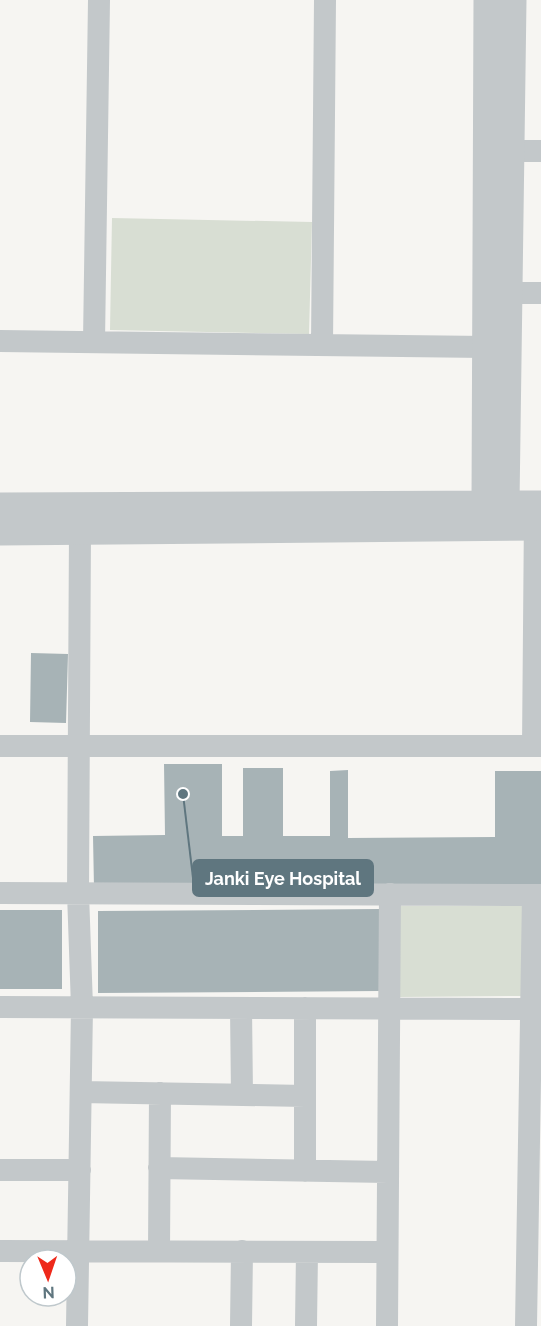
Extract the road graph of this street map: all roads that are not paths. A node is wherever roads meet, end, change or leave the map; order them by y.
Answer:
1 (99, 0) edge
2 (325, 0) edge
3 (487, 0) edge
4 (513, 0) edge
5 (511, 151) junction
6 (541, 151) edge
7 (509, 293) junction
8 (541, 293) edge
9 (0, 341) edge
10 (94, 342) junction
11 (322, 345) junction
12 (486, 347) junction
13 (0, 506) edge
14 (497, 512) junction
15 (538, 515) edge
16 (80, 530) junction
17 (0, 532) edge
18 (0, 746) edge
19 (79, 746) junction
20 (537, 746) edge
21 (0, 893) edge
22 (78, 893) junction
23 (390, 894) junction
24 (537, 895) edge
25 (0, 1006) edge
26 (82, 1007) junction
27 (241, 1008) junction
28 (305, 1008) junction
29 (389, 1009) junction
30 (531, 1010) junction
31 (81, 1092) junction
32 (160, 1093) junction
33 (242, 1095) junction
34 (305, 1096) junction
35 (159, 1168) junction
36 (0, 1170) edge
37 (80, 1170) junction
38 (305, 1171) junction
39 (388, 1172) junction
40 (0, 1251) edge
41 (18, 1251) edge
42 (78, 1251) joint
43 (159, 1251) junction
44 (242, 1251) junction
45 (307, 1252) junction
46 (387, 1252) junction
47 (77, 1308) edge
48 (77, 1326) edge
49 (241, 1326) edge
50 (306, 1326) edge
51 (387, 1326) edge
52 (526, 1326) edge

1 - 10 street
2 - 11 street
3 - 12 street
4 - 5 street
5 - 6 street
5 - 7 street
7 - 8 street
7 - 14 street
9 - 10 street
10 - 11 street
11 - 12 street
12 - 14 street
13 - 14 street
14 - 15 street
14 - 16 street
15 - 20 street
16 - 17 street
16 - 19 street
18 - 19 street
19 - 20 street
19 - 22 street
21 - 22 street
22 - 23 street
22 - 26 street
23 - 24 street
23 - 29 street
24 - 30 street
25 - 26 street
26 - 27 street
26 - 31 street
27 - 28 street
27 - 33 street
28 - 29 street
28 - 34 street
29 - 30 street
29 - 39 street
30 - 52 street
31 - 32 street
31 - 37 street
32 - 33 street
32 - 35 street
33 - 34 street
34 - 38 street
35 - 38 street
35 - 43 street
36 - 37 street
37 - 42 street
38 - 39 street
39 - 46 street
40 - 41 street
42 - 43 street
43 - 44 street
44 - 45 street
44 - 49 street
45 - 46 street
45 - 50 street
46 - 51 street
47 - 48 street

